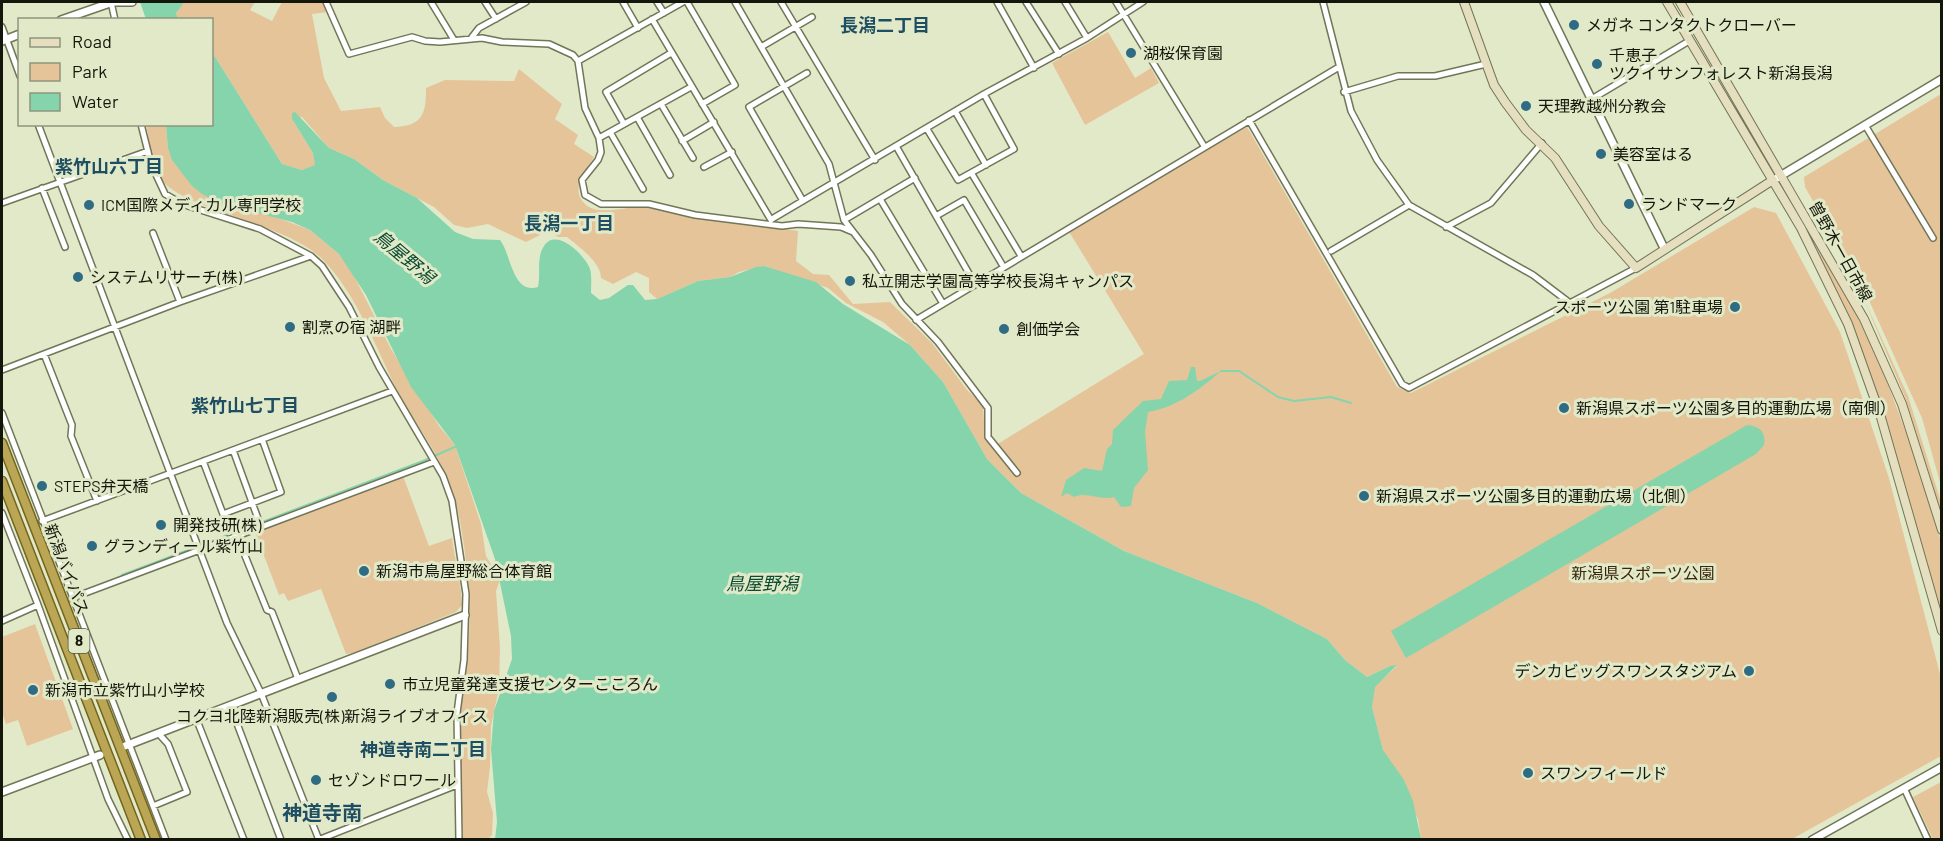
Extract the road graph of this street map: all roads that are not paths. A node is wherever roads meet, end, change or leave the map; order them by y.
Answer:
1 (111, 2) edge
2 (131, 2) edge
3 (327, 2) edge
4 (431, 2) edge
5 (485, 2) edge
6 (526, 2) edge
7 (622, 2) edge
8 (657, 2) edge
9 (685, 2) edge
10 (735, 2) edge
11 (781, 2) edge
12 (997, 2) edge
13 (1026, 2) edge
14 (1065, 2) edge
15 (1116, 2) edge
16 (1143, 2) edge
17 (1325, 2) edge
18 (1464, 2) edge
19 (1544, 2) edge
20 (1667, 2) edge
21 (1680, 2) edge
22 (664, 13) junction
23 (1123, 13) junction
24 (812, 17) dead end
25 (67, 18) edge
26 (115, 18) edge
27 (496, 19) junction
28 (652, 20) junction
29 (2, 27) edge
30 (796, 27) junction
31 (638, 28) junction
32 (472, 37) junction
33 (1087, 38) junction
34 (4, 40) edge
35 (454, 40) junction
36 (1689, 41) junction
37 (761, 47) junction
38 (671, 53) junction
39 (1059, 54) junction
40 (578, 61) junction
41 (1486, 64) junction
42 (1339, 67) junction
43 (1034, 68) junction
44 (18, 72) edge
45 (807, 73) dead end
46 (1941, 79) edge
47 (783, 86) junction
48 (691, 87) junction
49 (1344, 92) junction
50 (984, 94) junction
51 (1590, 99) junction
52 (661, 104) junction
53 (702, 104) junction
54 (955, 111) junction
55 (637, 117) junction
56 (1249, 120) junction
57 (714, 122) junction
58 (624, 124) junction
59 (1865, 125) junction
60 (39, 126) edge
61 (142, 126) edge
62 (927, 129) junction
63 (610, 132) junction
64 (599, 138) junction
65 (682, 141) junction
66 (1542, 143) junction
67 (896, 146) junction
68 (1204, 146) junction
69 (148, 151) junction
70 (732, 152) junction
71 (693, 158) dead end
72 (875, 160) junction
73 (986, 165) junction
74 (704, 167) dead end
75 (972, 174) junction
76 (1782, 175) junction
77 (670, 176) dead end
78 (915, 178) junction
79 (1773, 180) junction
80 (59, 182) junction
81 (835, 182) junction
82 (42, 188) junction
83 (643, 189) dead end
84 (880, 199) junction
85 (803, 201) junction
86 (2, 203) edge
87 (1409, 205) junction
88 (936, 216) junction
89 (844, 219) junction
90 (771, 222) junction
91 (1446, 227) junction
92 (853, 232) junction
93 (153, 233) dead end
94 (1933, 238) dead end
95 (65, 247) dead end
96 (1664, 248) junction
97 (1330, 251) dead end
98 (311, 256) junction
99 (1021, 256) junction
100 (1003, 266) junction
101 (1636, 268) junction
102 (975, 284) junction
103 (180, 302) junction
104 (942, 302) junction
105 (1570, 303) junction
106 (916, 320) junction
107 (115, 327) junction
108 (44, 354) junction
109 (2, 370) edge
110 (392, 391) junction
111 (2, 413) edge
112 (262, 439) junction
113 (2, 443) edge
114 (233, 450) junction
115 (432, 459) junction
116 (203, 461) junction
117 (1017, 472) dead end
118 (170, 474) junction
119 (2, 482) edge
120 (97, 501) junction
121 (252, 503) junction
122 (2, 513) edge
123 (42, 521) junction
124 (261, 527) junction
125 (1941, 530) edge
126 (10, 534) junction
127 (237, 536) junction
128 (2, 537) edge
129 (200, 549) junction
130 (72, 598) junction
131 (38, 605) junction
132 (465, 615) junction
133 (2, 621) edge
134 (1941, 632) edge
135 (298, 680) junction
136 (261, 693) junction
137 (230, 705) junction
138 (196, 718) junction
139 (158, 733) junction
140 (127, 746) junction
141 (97, 757) junction
142 (1941, 767) edge
143 (457, 785) junction
144 (1904, 788) junction
145 (2, 792) edge
146 (153, 806) junction
147 (319, 839) edge
148 (128, 840) edge
149 (141, 840) edge
150 (156, 840) edge
151 (166, 840) edge
152 (244, 840) edge
153 (281, 840) edge
154 (459, 840) edge
155 (1812, 840) edge
156 (1928, 840) edge

1 - 2 street
1 - 25 street
1 - 26 street
3 - 35 street
4 - 35 street
5 - 27 street
6 - 27 street
7 - 31 street
8 - 22 street
9 - 22 street
9 - 53 street
10 - 37 street
11 - 30 street
12 - 43 street
13 - 39 street
14 - 33 street
15 - 23 street
16 - 23 street
17 - 42 street
18 - 41 main road
19 - 51 street
20 - 36 main road, 曽野木一日市線
21 - 76 main road, 曽野木一日市線
22 - 28 street
23 - 33 street
23 - 68 street
24 - 30 street
27 - 32 street
28 - 31 street
28 - 38 street
29 - 34 street
30 - 37 street
30 - 72 street
31 - 40 street
32 - 35 street
32 - 40 street
33 - 39 street
34 - 44 street
36 - 51 street
36 - 79 main road, 曽野木一日市線
37 - 47 street
38 - 48 street
38 - 58 street
39 - 43 street
40 - 64 street
41 - 49 street
41 - 66 main road
42 - 49 street
42 - 56 street
43 - 50 street
45 - 47 street
46 - 59 street
47 - 81 street
47 - 85 street
48 - 52 street
48 - 53 street
49 - 87 street
50 - 54 street
50 - 73 street
51 - 96 street
52 - 55 street
52 - 65 street
53 - 57 street
54 - 62 street
54 - 73 street
55 - 58 street
55 - 77 street
56 - 68 street
56 - 105 street
57 - 65 street
57 - 70 street
58 - 63 street
59 - 76 street
59 - 94 street
60 - 80 street
61 - 69 street
62 - 67 street
62 - 75 street
63 - 64 street
63 - 83 street
64 - 90 street
65 - 71 street
66 - 91 street
66 - 101 main road
67 - 72 street
67 - 78 street
68 - 99 street
69 - 80 street
69 - 98 street
70 - 74 street
70 - 90 street
72 - 81 street
73 - 75 street
75 - 99 street
76 - 79 street
76 - 125 main road, 曽野木一日市線
78 - 84 street
78 - 88 street
79 - 96 main road
79 - 134 main road, 曽野木一日市線
80 - 82 street
80 - 107 street
81 - 85 street
81 - 89 street
82 - 86 street
82 - 95 street
84 - 89 street
84 - 104 street
85 - 90 street
87 - 91 street
87 - 97 street
88 - 100 street
88 - 102 street
89 - 92 street
90 - 92 street
91 - 105 street
92 - 106 street
93 - 103 street
96 - 101 main road
98 - 103 street
98 - 110 street
99 - 100 street
100 - 102 street
101 - 105 street
102 - 104 street
103 - 107 street
104 - 106 street
106 - 117 street
107 - 108 street
107 - 118 street
108 - 109 street
108 - 120 street
110 - 112 street
110 - 115 street
111 - 123 street
112 - 114 street
112 - 121 street
113 - 150 highway, 新潟バイパス / 8
114 - 116 street
114 - 121 street
115 - 124 street
115 - 132 street
116 - 118 street
116 - 121 street
118 - 120 street
118 - 129 street
119 - 149 highway, 新潟バイパス / 8
120 - 123 street
121 - 124 street
122 - 126 street
123 - 130 street
124 - 127 street
126 - 128 street
126 - 131 street
127 - 129 street
127 - 135 street
129 - 130 street
129 - 136 street
130 - 140 street
131 - 133 street
131 - 141 street
132 - 135 street
132 - 143 street
135 - 136 street
136 - 137 street
136 - 147 street
137 - 138 street
137 - 153 street
138 - 139 street
138 - 152 street
139 - 140 street
139 - 146 street
140 - 146 street
141 - 145 street
141 - 148 street
142 - 144 street
143 - 147 street
143 - 154 street
144 - 155 street
144 - 156 street
146 - 151 street

